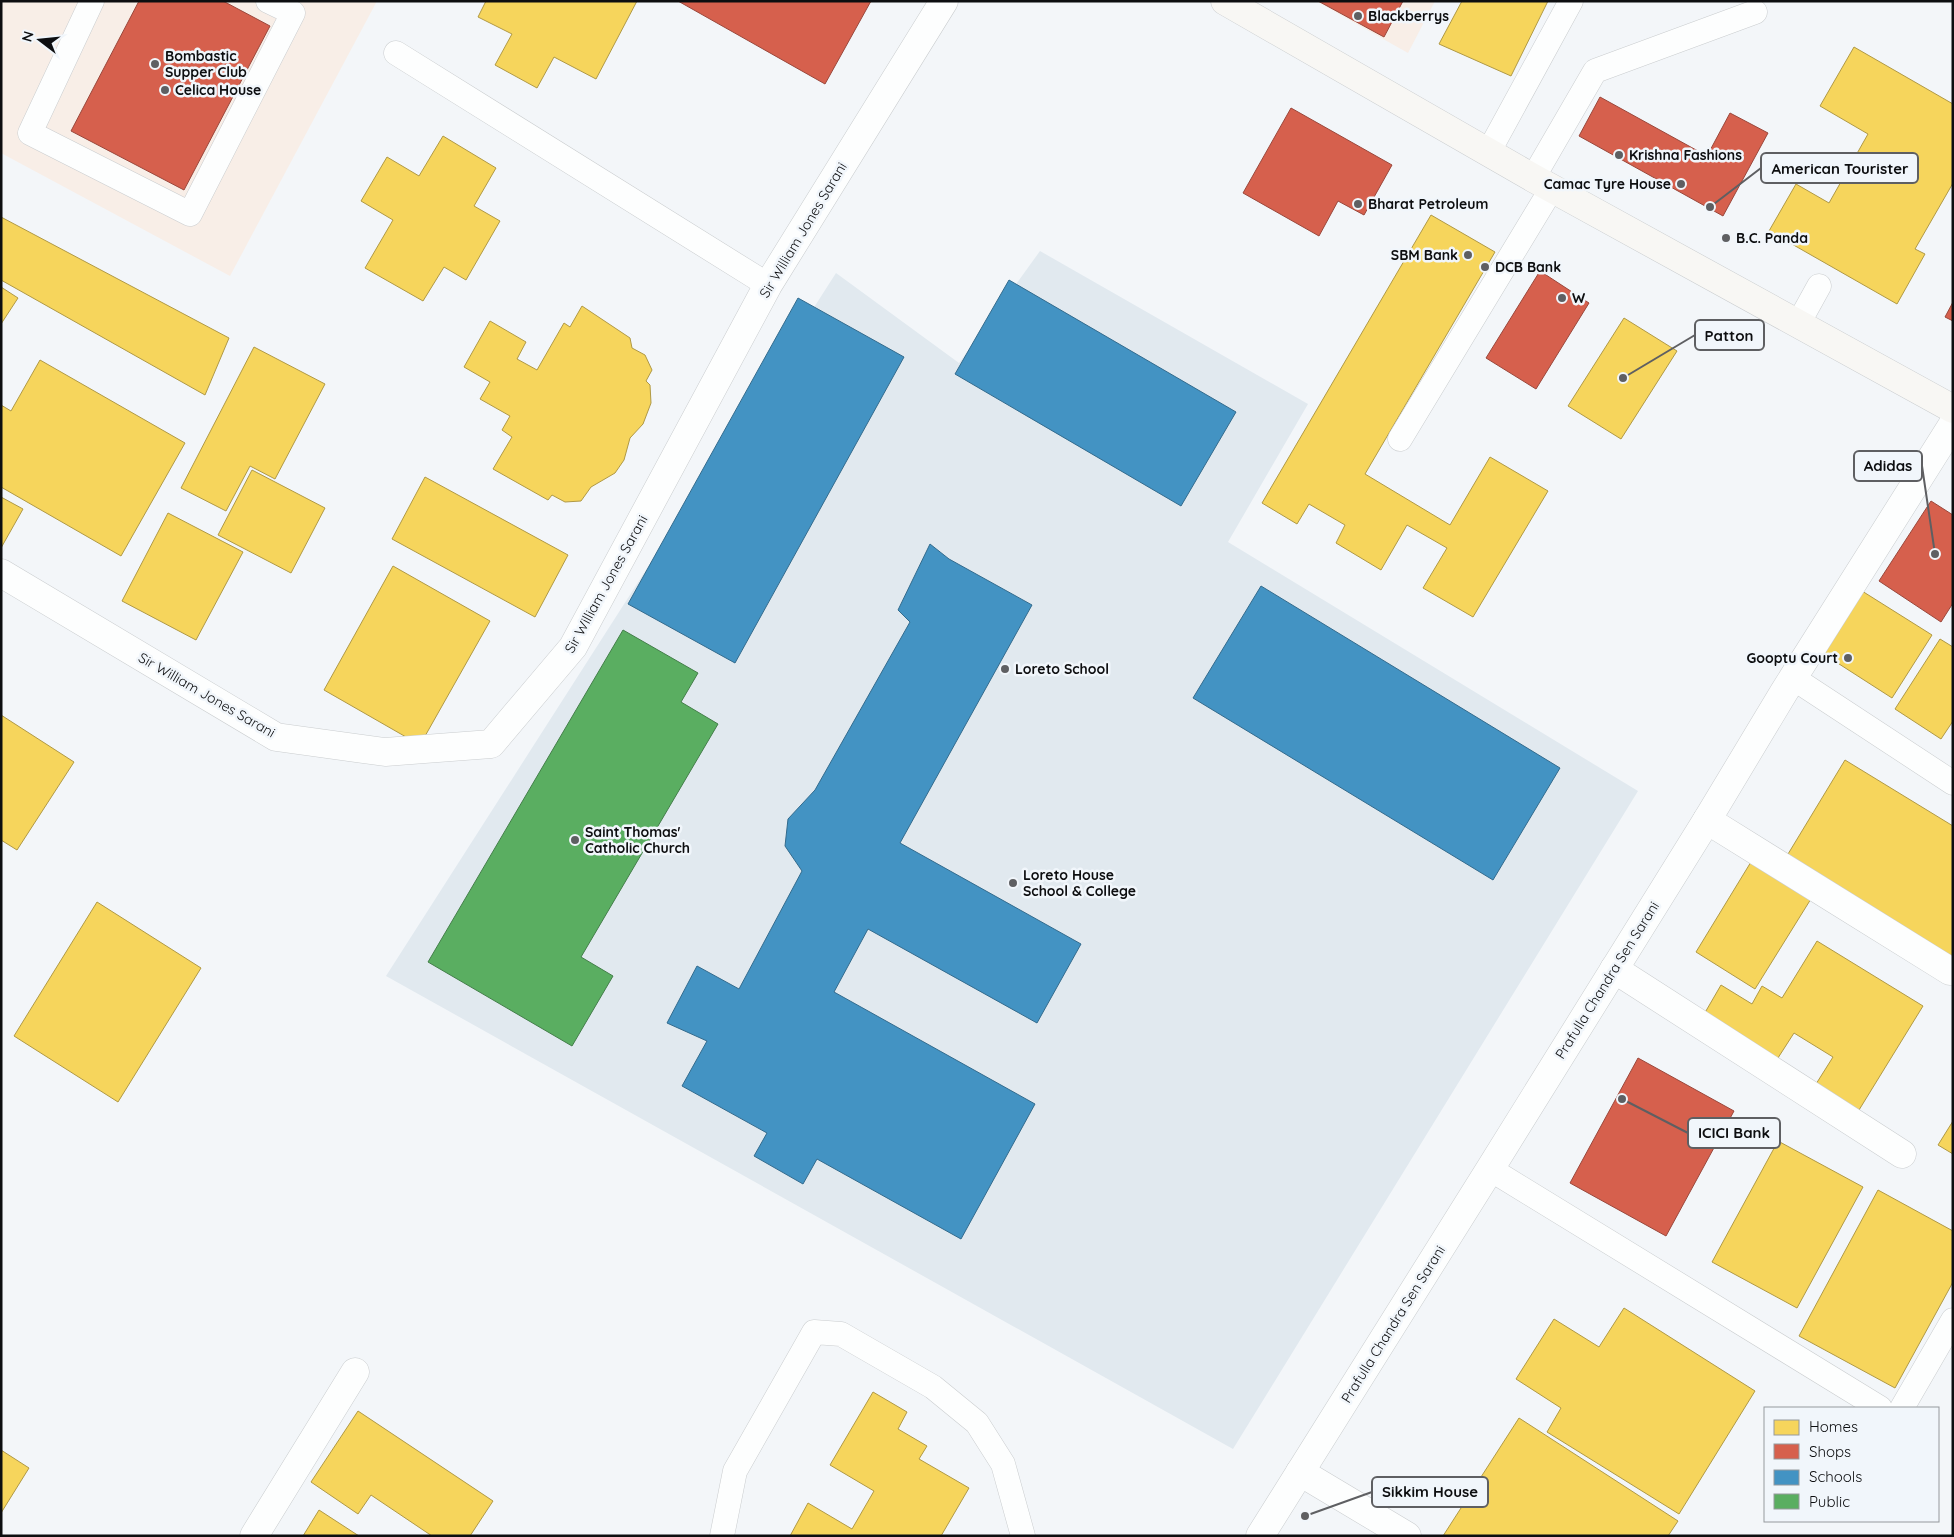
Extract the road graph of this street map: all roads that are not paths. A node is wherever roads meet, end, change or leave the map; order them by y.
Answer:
1 (92, 1) edge
2 (268, 1) edge
3 (944, 1) edge
4 (1225, 1) edge
5 (1570, 1) edge
6 (1755, 12) dead end
7 (396, 53) dead end
8 (1488, 153) junction
9 (1542, 183) junction
10 (768, 285) junction
11 (1819, 286) dead end
12 (1798, 324) junction
13 (1953, 409) edge
14 (1953, 424) edge
15 (1400, 439) dead end
16 (1, 573) edge
17 (1793, 678) junction
18 (1953, 783) edge
19 (1707, 820) junction
20 (1614, 969) junction
21 (1950, 971) dead end
22 (1902, 1154) dead end
23 (1490, 1169) junction
24 (1953, 1320) edge
25 (355, 1372) dead end
26 (1878, 1407) edge
27 (1903, 1407) edge
28 (1300, 1472) junction
29 (254, 1536) edge
30 (722, 1536) edge
31 (1022, 1536) edge
32 (1260, 1536) edge
33 (1407, 1536) edge

1 - 2 lane
3 - 10 street, Sir William Jones Sarani
4 - 8 main road
5 - 8 lane
6 - 9 lane
7 - 10 lane
8 - 9 main road
9 - 12 main road
9 - 15 lane
10 - 16 street, Sir William Jones Sarani
11 - 12 lane
12 - 13 main road
14 - 17 street, Prafulla Chandra Sen Sarani
17 - 18 lane
17 - 19 street, Prafulla Chandra Sen Sarani
19 - 20 street, Prafulla Chandra Sen Sarani
19 - 21 street
20 - 22 street
20 - 23 street, Prafulla Chandra Sen Sarani
23 - 26 lane
23 - 28 street, Prafulla Chandra Sen Sarani
24 - 27 lane
25 - 29 street
28 - 32 street, Prafulla Chandra Sen Sarani
28 - 33 street
30 - 31 lane

